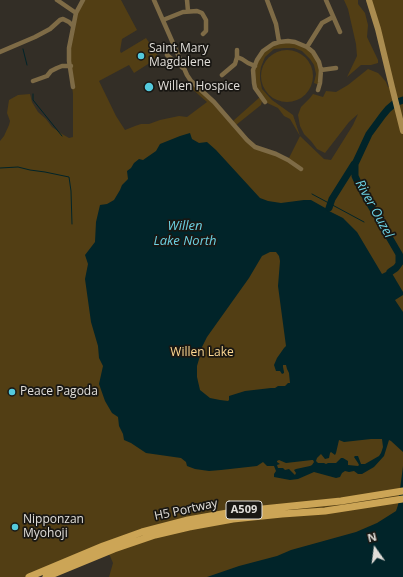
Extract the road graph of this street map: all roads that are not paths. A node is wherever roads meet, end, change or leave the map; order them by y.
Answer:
1 (57, 0) edge
2 (83, 0) edge
3 (154, 0) edge
4 (187, 0) edge
5 (267, 0) edge
6 (326, 0) edge
7 (368, 0) edge
8 (188, 11) junction
9 (76, 13) junction
10 (333, 17) junction
11 (162, 20) junction
12 (73, 26) junction
13 (340, 32) dead end
14 (203, 34) dead end
15 (279, 42) junction
16 (308, 47) junction
17 (236, 50) dead end
18 (0, 52) edge
19 (167, 55) dead end
20 (237, 57) junction
21 (71, 66) junction
22 (255, 66) junction
23 (336, 68) dead end
24 (185, 70) junction
25 (321, 70) junction
26 (222, 75) dead end
27 (33, 81) dead end
28 (73, 87) dead end
29 (318, 90) dead end
30 (264, 100) dead end
31 (403, 131) edge
32 (301, 169) dead end
33 (403, 491) edge
34 (381, 499) junction
35 (403, 499) edge
36 (104, 549) junction
37 (29, 577) edge
38 (46, 577) edge

1 - 9 street
2 - 9 street
3 - 11 street
4 - 8 street
5 - 15 street
6 - 10 street
7 - 31 street
8 - 11 street
8 - 14 street
9 - 12 street
10 - 13 street
10 - 16 street
11 - 24 street
12 - 18 street
12 - 21 street
15 - 16 street
15 - 22 street
16 - 25 street
17 - 20 street
19 - 24 street
20 - 22 street
20 - 26 street
21 - 27 street
21 - 28 street
22 - 30 street
23 - 25 street
24 - 32 street
25 - 29 street
33 - 34 main road, H5 Portway / A509
34 - 35 main road, H5 Portway / A509
34 - 36 main road, H5 Portway / A509
36 - 37 main road, H5 Portway / A509
36 - 38 main road, H5 Portway / A509

